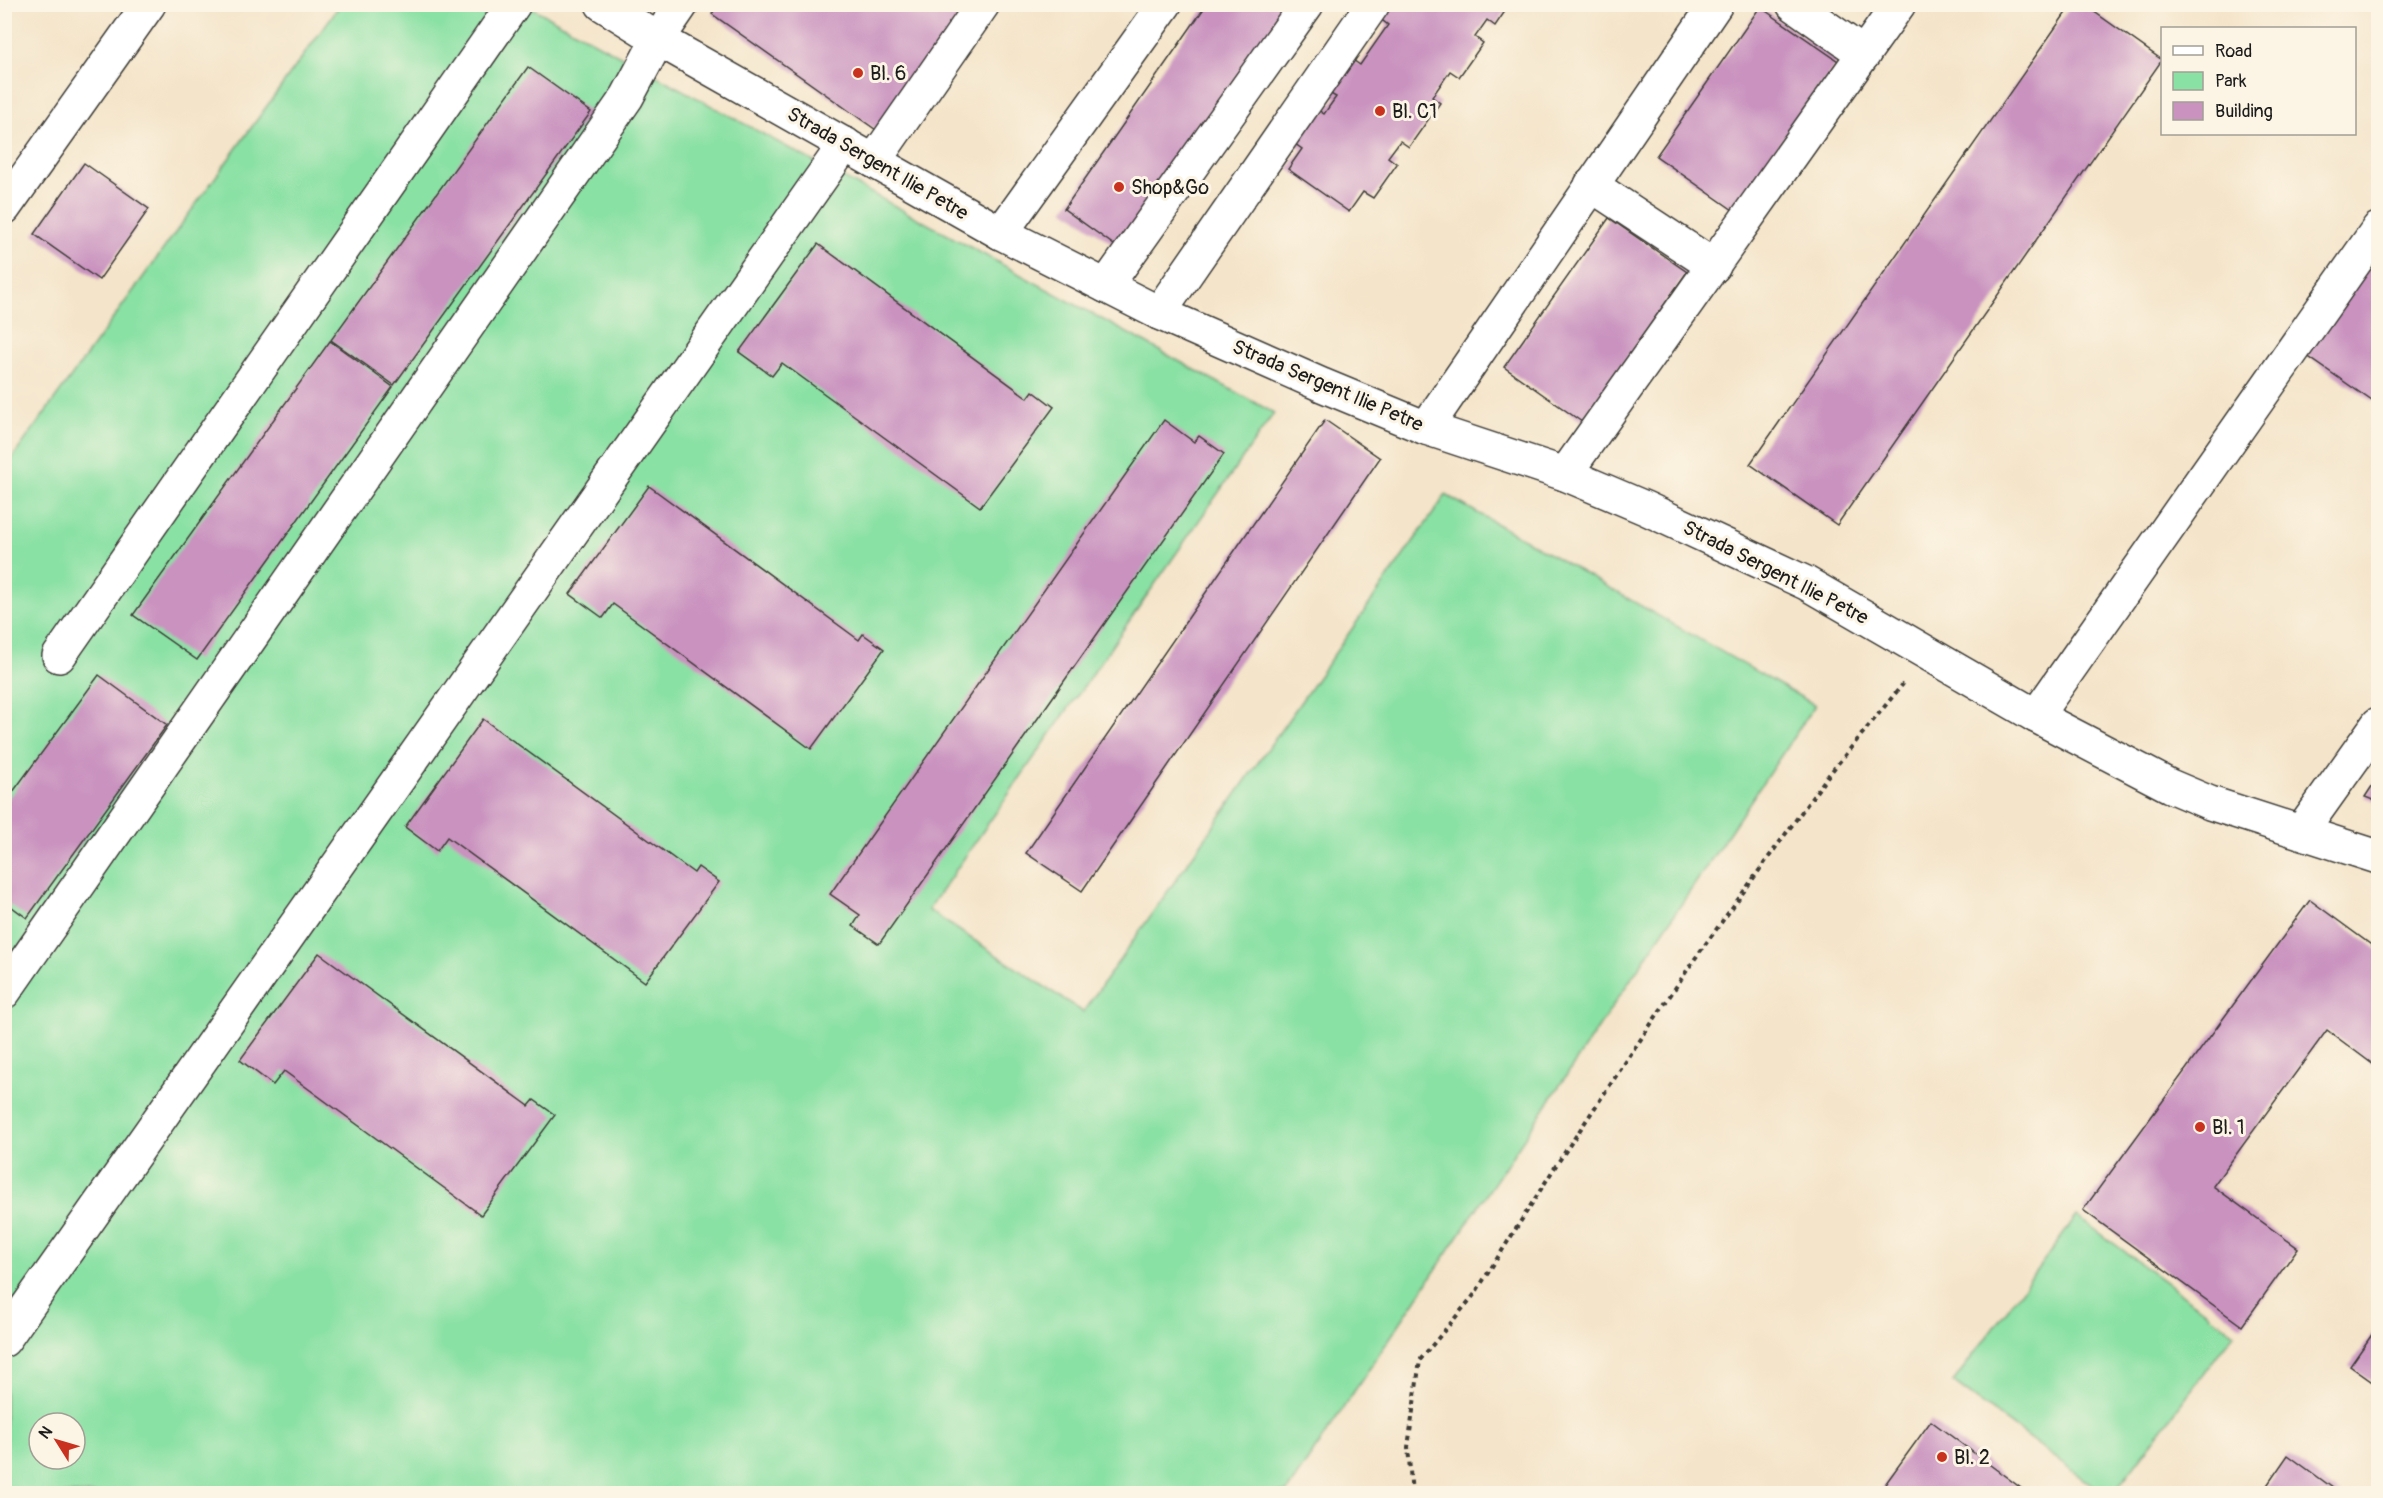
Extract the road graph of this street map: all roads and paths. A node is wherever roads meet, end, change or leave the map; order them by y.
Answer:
1 (149, 4) edge
2 (514, 4) edge
3 (602, 4) edge
4 (682, 4) edge
5 (983, 4) edge
6 (1165, 4) edge
7 (1307, 4) edge
8 (1373, 4) edge
9 (1716, 4) edge
10 (1793, 4) edge
11 (1899, 4) edge
12 (658, 39) junction
13 (1864, 54) junction
14 (845, 144) junction
15 (874, 161) junction
16 (1591, 185) junction
17 (4, 208) edge
18 (2379, 229) edge
19 (1001, 233) junction
20 (1714, 266) junction
21 (1106, 286) junction
22 (1159, 313) junction
23 (1426, 428) junction
24 (1566, 474) junction
25 (1928, 653) junction
26 (59, 657) dead end
27 (2036, 716) junction
28 (2379, 724) edge
29 (2301, 832) junction
30 (2379, 857) edge
31 (4, 992) edge
32 (4, 1340) edge
33 (1412, 1494) edge

1 - 17 street
2 - 26 street
3 - 12 street, Strada Sergent Ilie Petre
4 - 12 street
5 - 15 street
6 - 19 street
7 - 21 street
8 - 22 street
9 - 16 street
10 - 13 street
11 - 13 street
12 - 14 street, Strada Sergent Ilie Petre
12 - 31 street
13 - 20 street
14 - 15 street, Strada Sergent Ilie Petre
14 - 32 street
15 - 19 street, Strada Sergent Ilie Petre
16 - 20 street
16 - 23 street
18 - 27 street
19 - 21 street, Strada Sergent Ilie Petre
20 - 24 street
21 - 22 street, Strada Sergent Ilie Petre
22 - 23 street, Strada Sergent Ilie Petre
23 - 24 street, Strada Sergent Ilie Petre
24 - 25 street, Strada Sergent Ilie Petre
25 - 27 street, Strada Sergent Ilie Petre
25 - 33 path
27 - 29 street, Strada Sergent Ilie Petre
28 - 29 street
29 - 30 street, Strada Sergent Ilie Petre

